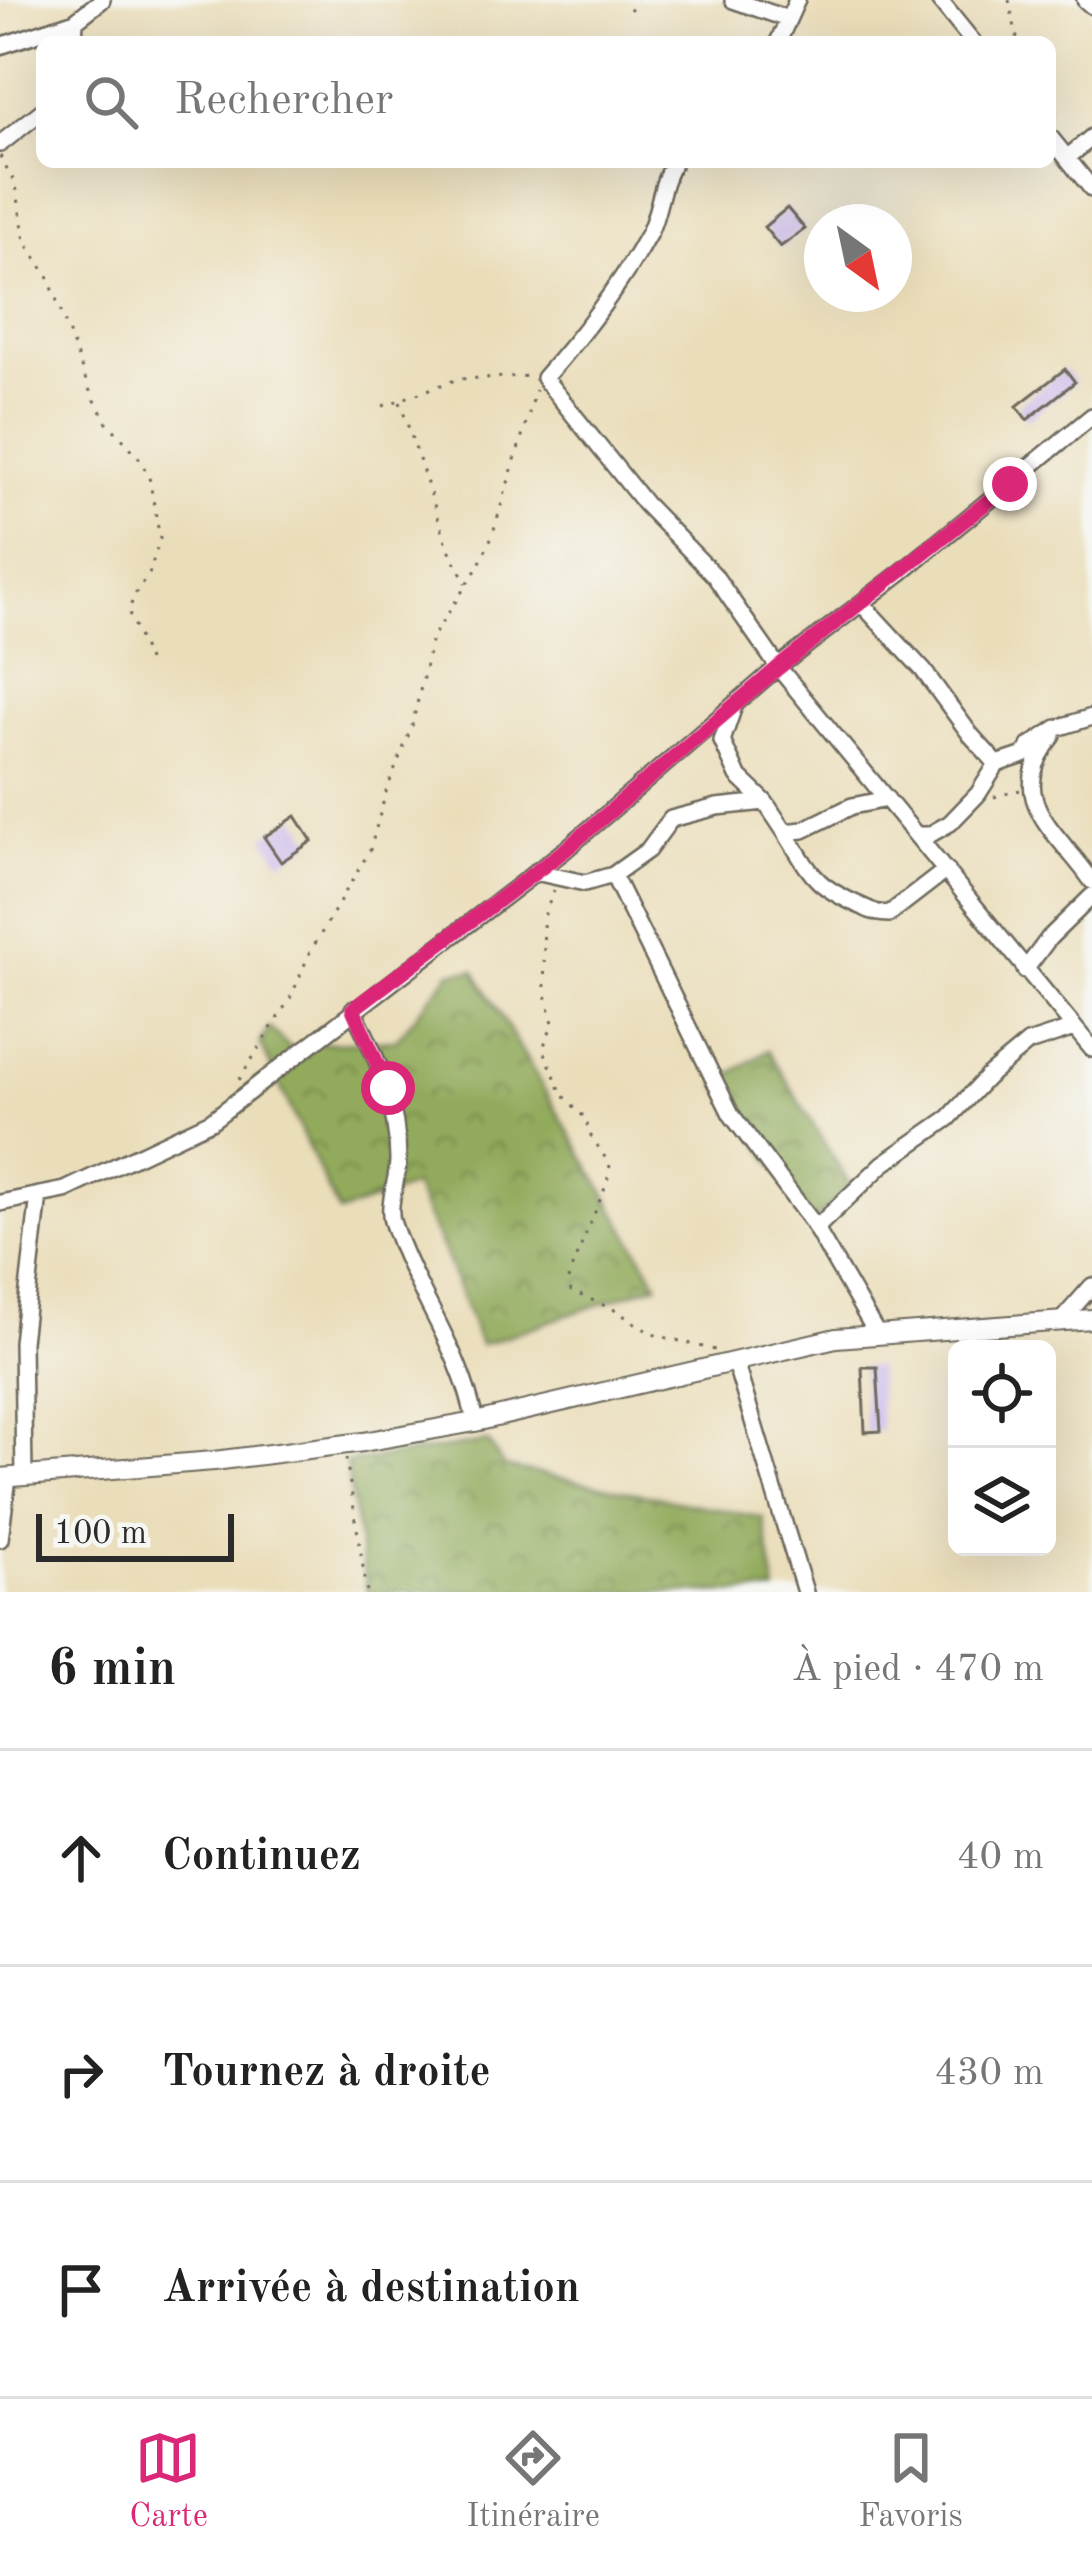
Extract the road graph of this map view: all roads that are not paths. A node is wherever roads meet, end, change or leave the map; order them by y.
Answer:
1 (102, 0) edge
2 (733, 0) edge
3 (797, 0) edge
4 (939, 0) edge
5 (1085, 0) edge
6 (1092, 6) edge
7 (788, 19) junction
8 (75, 21) junction
9 (74, 36) edge
10 (781, 36) edge
11 (969, 36) edge
12 (0, 46) edge
13 (36, 116) edge
14 (1092, 137) edge
15 (0, 144) edge
16 (1056, 144) edge
17 (1067, 158) junction
18 (670, 168) edge
19 (1092, 189) edge
20 (1092, 416) edge
21 (861, 603) junction
22 (778, 668) junction
23 (735, 703) junction
24 (1092, 717) edge
25 (1057, 728) junction
26 (997, 764) junction
27 (887, 799) junction
28 (765, 802) junction
29 (785, 832) junction
30 (918, 835) junction
31 (946, 870) junction
32 (535, 872) junction
33 (613, 875) junction
34 (1092, 881) edge
35 (1092, 896) edge
36 (1025, 970) junction
37 (353, 1009) junction
38 (1074, 1028) junction
39 (1092, 1048) edge
40 (39, 1195) junction
41 (0, 1202) edge
42 (816, 1228) junction
43 (1092, 1286) edge
44 (1092, 1319) edge
45 (1062, 1320) junction
46 (877, 1334) junction
47 (743, 1360) junction
48 (475, 1422) junction
49 (10, 1476) edge
50 (0, 1539) edge
51 (805, 1592) edge

1 - 8 street
2 - 7 street
3 - 7 street
4 - 11 street
5 - 6 street
7 - 10 street
8 - 9 street
8 - 12 street
13 - 15 street
14 - 17 street
16 - 17 street
17 - 19 street
18 - 22 street
20 - 21 street
21 - 22 street
21 - 26 street
22 - 23 street
22 - 27 street
23 - 28 street
23 - 32 street
24 - 25 street
25 - 26 street
25 - 34 street
26 - 30 street
27 - 29 street
27 - 30 street
28 - 29 street
28 - 33 street
29 - 31 street
30 - 31 street
31 - 36 street
32 - 33 street
32 - 37 street
33 - 42 street
35 - 36 street
36 - 38 street
37 - 40 street
37 - 48 street
38 - 39 street
38 - 42 street
40 - 41 street
40 - 49 street
42 - 46 street
43 - 45 street
44 - 45 street
45 - 46 street
46 - 47 street
47 - 48 street
47 - 51 street
48 - 49 street
49 - 50 street

